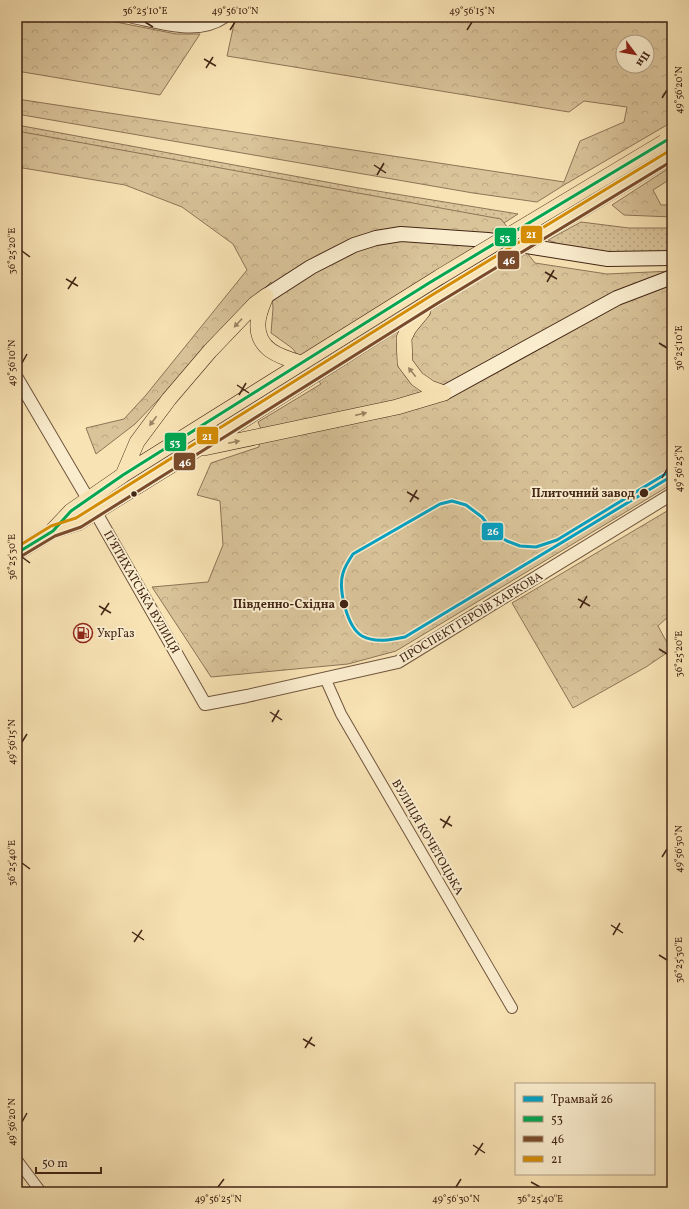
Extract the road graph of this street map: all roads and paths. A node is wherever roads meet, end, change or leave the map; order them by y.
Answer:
1 (134, 17) edge
2 (224, 17) edge
3 (668, 139) edge
4 (672, 155) edge
5 (672, 258) edge
6 (672, 277) edge
7 (266, 296) junction
8 (435, 299) junction
9 (301, 363) junction
10 (17, 378) edge
11 (444, 393) junction
12 (196, 450) junction
13 (123, 475) junction
14 (672, 494) edge
15 (92, 505) junction
16 (17, 553) edge
17 (325, 678) junction
18 (205, 704) joint
19 (512, 1008) dead end
20 (17, 1160) edge
21 (41, 1192) edge

1 - 2 street
3 - 9 main road, bridge
4 - 8 main road, bridge
5 - 7 main road
6 - 11 main road
7 - 9 main road
7 -> 13 main road
11 -> 8 main road
8 - 12 main road
9 - 13 main road
10 - 15 street, П’ЯТИХАТСЬКА ВУЛИЦЯ
12 -> 11 main road
12 - 15 main road
13 - 15 main road
14 - 17 street, ПРОСПЕКТ ГЕРОЇВ ХАРКОВА
15 - 16 main road
15 - 18 street, П’ЯТИХАТСЬКА ВУЛИЦЯ
17 - 18 street, ПРОСПЕКТ ГЕРОЇВ ХАРКОВА
17 - 19 street, ВУЛИЦЯ КОЧЕТОЦЬКА
20 - 21 street

